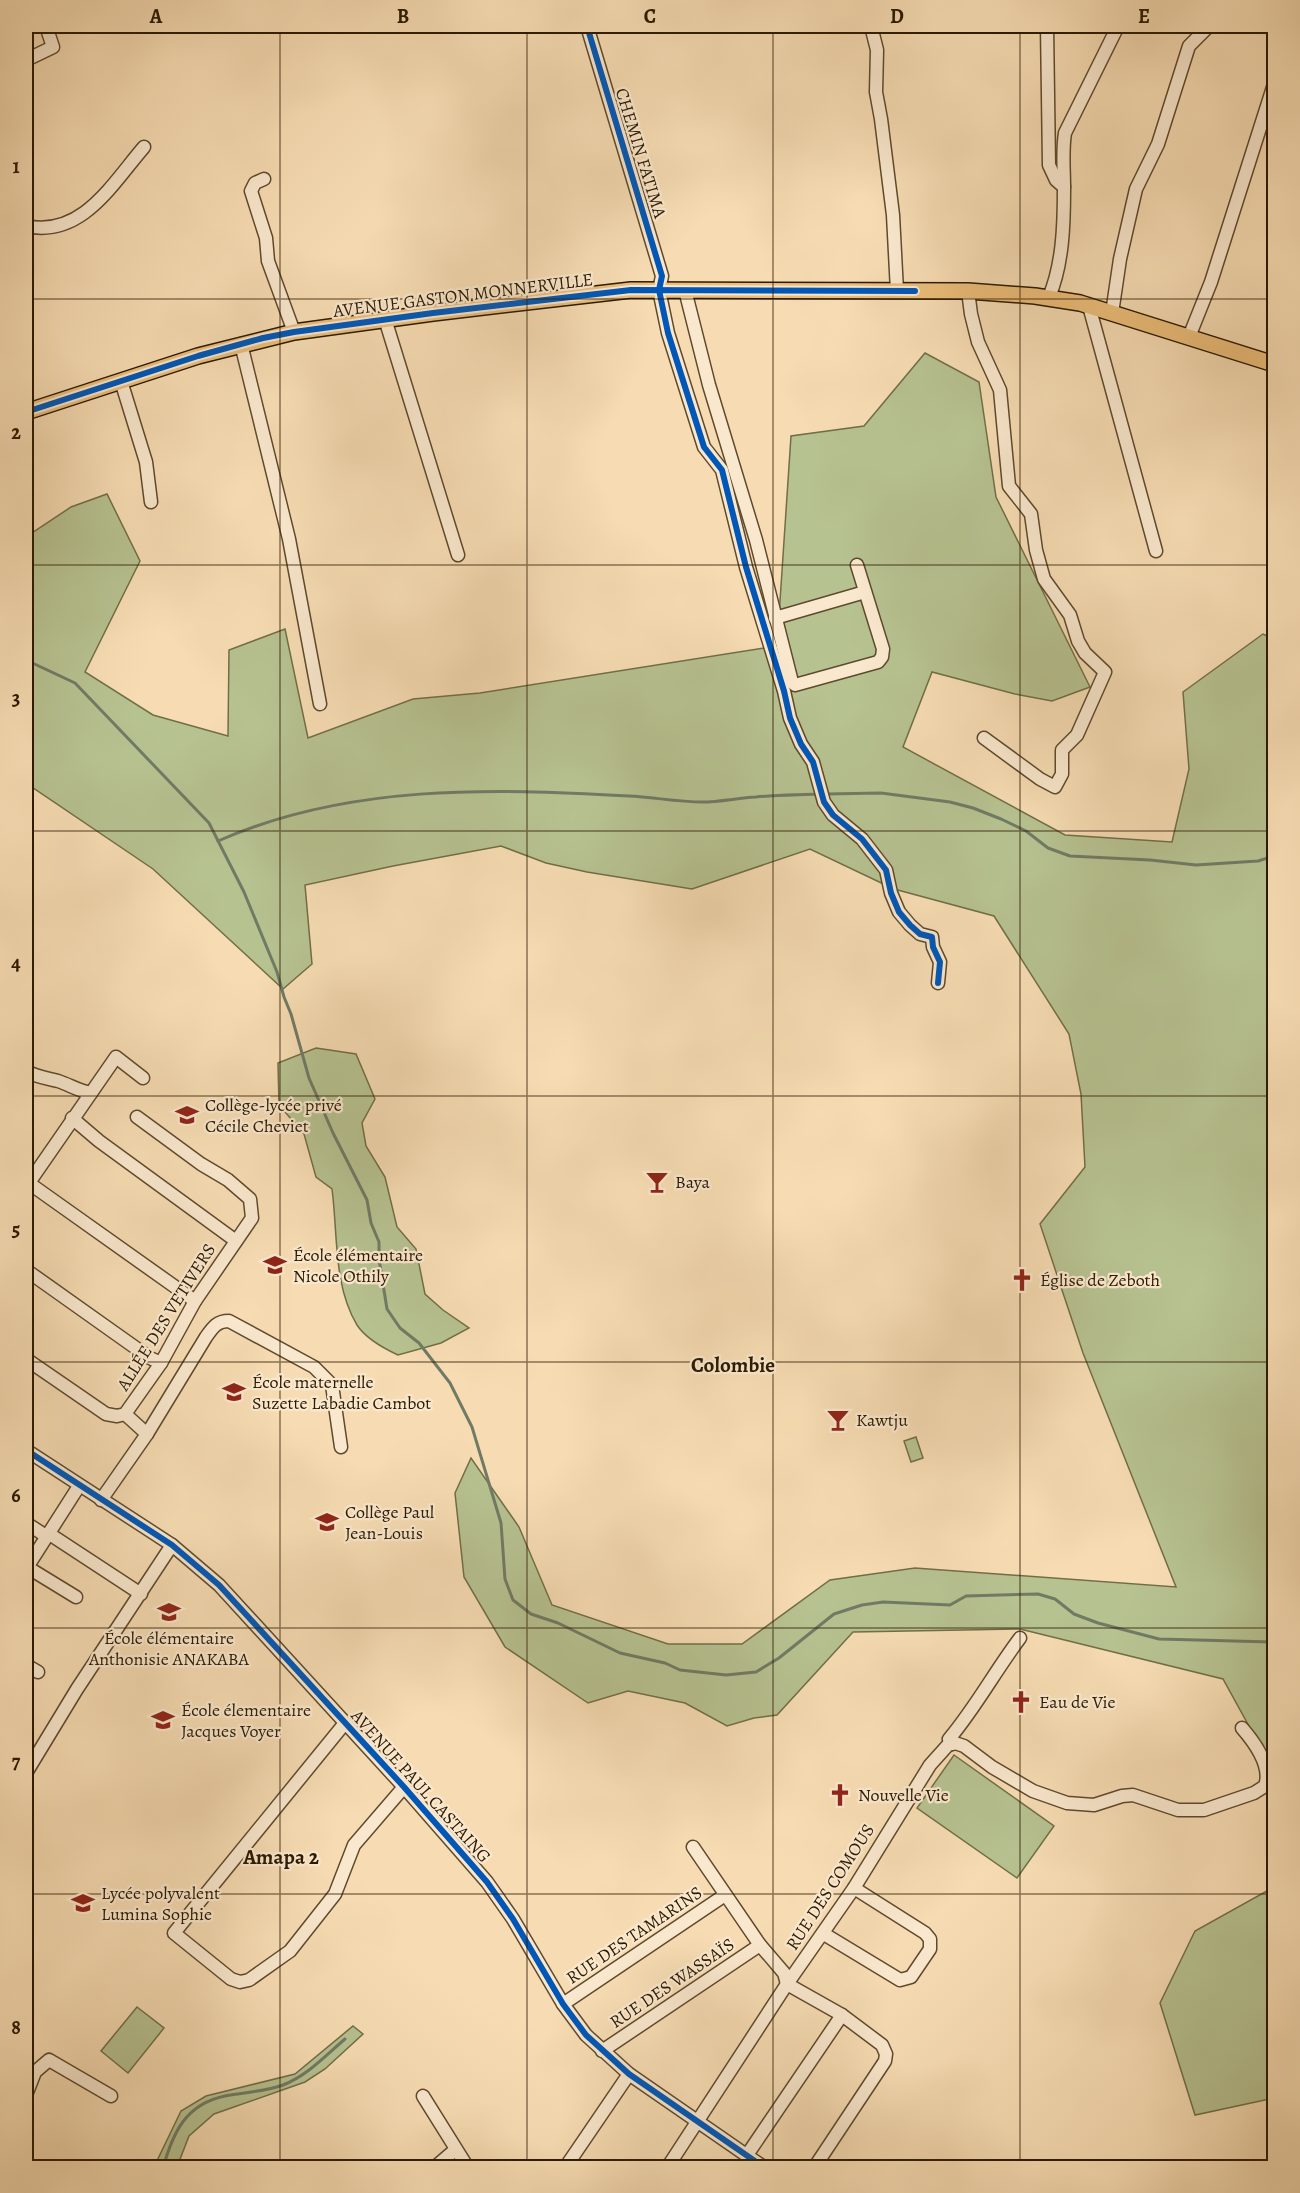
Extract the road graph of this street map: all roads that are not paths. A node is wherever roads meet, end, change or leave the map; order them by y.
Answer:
1 (46, 26) edge
2 (587, 26) edge
3 (871, 26) edge
4 (1047, 26) edge
5 (1118, 26) edge
6 (1209, 26) edge
7 (26, 60) edge
8 (1275, 84) edge
9 (144, 147) dead end
10 (264, 179) dead end
11 (1064, 187) junction
12 (26, 226) edge
13 (659, 290) junction
14 (685, 290) junction
15 (897, 291) junction
16 (968, 291) junction
17 (1049, 297) junction
18 (1089, 306) junction
19 (1112, 313) junction
20 (385, 319) junction
21 (294, 332) junction
22 (1189, 337) junction
23 (241, 344) junction
24 (1275, 363) edge
25 (121, 381) junction
26 (26, 412) edge
27 (151, 502) dead end
28 (1156, 551) dead end
29 (458, 555) dead end
30 (857, 565) dead end
31 (865, 592) junction
32 (775, 618) junction
33 (320, 704) dead end
34 (984, 738) dead end
35 (938, 983) dead end
36 (26, 1071) edge
37 (143, 1078) dead end
38 (91, 1093) junction
39 (136, 1117) dead end
40 (72, 1118) junction
41 (27, 1184) edge
42 (236, 1241) junction
43 (26, 1270) edge
44 (195, 1301) junction
45 (26, 1359) edge
46 (161, 1363) junction
47 (125, 1414) junction
48 (147, 1434) junction
49 (341, 1448) dead end
50 (26, 1450) edge
51 (79, 1486) junction
52 (101, 1500) junction
53 (26, 1523) edge
54 (47, 1534) junction
55 (172, 1545) junction
56 (26, 1568) edge
57 (141, 1594) junction
58 (76, 1597) dead end
59 (1020, 1638) dead end
60 (26, 1665) edge
61 (38, 1672) dead end
62 (345, 1723) junction
63 (1242, 1728) dead end
64 (952, 1744) junction
65 (26, 1773) edge
66 (404, 1787) junction
67 (693, 1847) dead end
68 (854, 1888) junction
69 (725, 1895) junction
70 (824, 1934) junction
71 (760, 1945) junction
72 (787, 1984) junction
73 (563, 2004) junction
74 (842, 2015) junction
75 (602, 2051) junction
76 (629, 2074) junction
77 (26, 2095) edge
78 (111, 2096) dead end
79 (423, 2096) dead end
80 (697, 2120) junction
81 (455, 2150) junction
82 (747, 2155) junction
83 (434, 2168) edge
84 (468, 2168) edge
85 (565, 2168) edge
86 (667, 2168) edge
87 (765, 2168) edge
88 (814, 2168) edge

1 - 7 street
2 - 13 street, CHEMIN FATIMA
3 - 15 street
4 - 11 street
5 - 11 street
6 - 19 street
8 - 22 street
9 - 12 street
10 - 21 street
11 - 17 street
13 - 14 main road, AVENUE GASTON MONNERVILLE
13 - 20 main road, AVENUE GASTON MONNERVILLE
13 - 35 street, CHEMIN FATIMA
14 - 15 main road, AVENUE GASTON MONNERVILLE
14 - 32 street
15 - 16 main road, AVENUE GASTON MONNERVILLE
16 - 17 main road, AVENUE GASTON MONNERVILLE
16 - 34 street
17 - 18 main road, AVENUE GASTON MONNERVILLE
18 - 19 main road, AVENUE GASTON MONNERVILLE
18 - 28 street
19 - 22 main road, AVENUE GASTON MONNERVILLE
20 - 21 main road, AVENUE GASTON MONNERVILLE
20 - 29 street
21 - 23 main road, AVENUE GASTON MONNERVILLE
22 - 24 main road, AVENUE GASTON MONNERVILLE
23 - 25 main road, AVENUE GASTON MONNERVILLE
23 - 33 street
25 - 26 main road, AVENUE GASTON MONNERVILLE
25 - 27 street
30 - 31 street
31 - 32 street
31 - 32 street
36 - 38 street
37 - 38 street
38 - 40 street
39 - 42 street, ALLÉE DES VETIVERS
40 - 41 street
40 - 42 street
41 - 44 street
42 - 44 street, ALLÉE DES VETIVERS
43 - 46 street
44 - 46 street, ALLÉE DES VETIVERS
45 - 47 street, ALLÉE DES VETIVERS
46 - 47 street, ALLÉE DES VETIVERS
47 - 48 street
48 - 49 street
48 - 52 street
50 - 51 street, AVENUE PAUL CASTAING
51 - 52 street, AVENUE PAUL CASTAING
51 - 54 street
52 - 55 street, AVENUE PAUL CASTAING
53 - 54 street
54 - 56 street
54 - 57 street
55 - 57 street
55 - 62 street, AVENUE PAUL CASTAING
56 - 58 street
57 - 65 street
59 - 64 street, RUE DES COMOUS
60 - 61 street
62 - 66 street, AVENUE PAUL CASTAING
62 - 66 street
63 - 64 street
64 - 68 street, RUE DES COMOUS
66 - 73 street, AVENUE PAUL CASTAING
67 - 69 street
68 - 70 street, RUE DES COMOUS
68 - 70 street
69 - 71 street
69 - 73 street, RUE DES TAMARINS
70 - 72 street, RUE DES COMOUS
71 - 72 street
71 - 75 street, RUE DES WASSAÏS
72 - 74 street
72 - 80 street, RUE DES COMOUS
73 - 75 street, AVENUE PAUL CASTAING
74 - 82 street
74 - 88 street
75 - 76 street, AVENUE PAUL CASTAING
76 - 80 street, AVENUE PAUL CASTAING
76 - 85 street
77 - 78 street
79 - 81 street
80 - 82 street, AVENUE PAUL CASTAING
80 - 86 street, RUE DES COMOUS
81 - 83 street
81 - 84 street
82 - 87 street, AVENUE PAUL CASTAING

